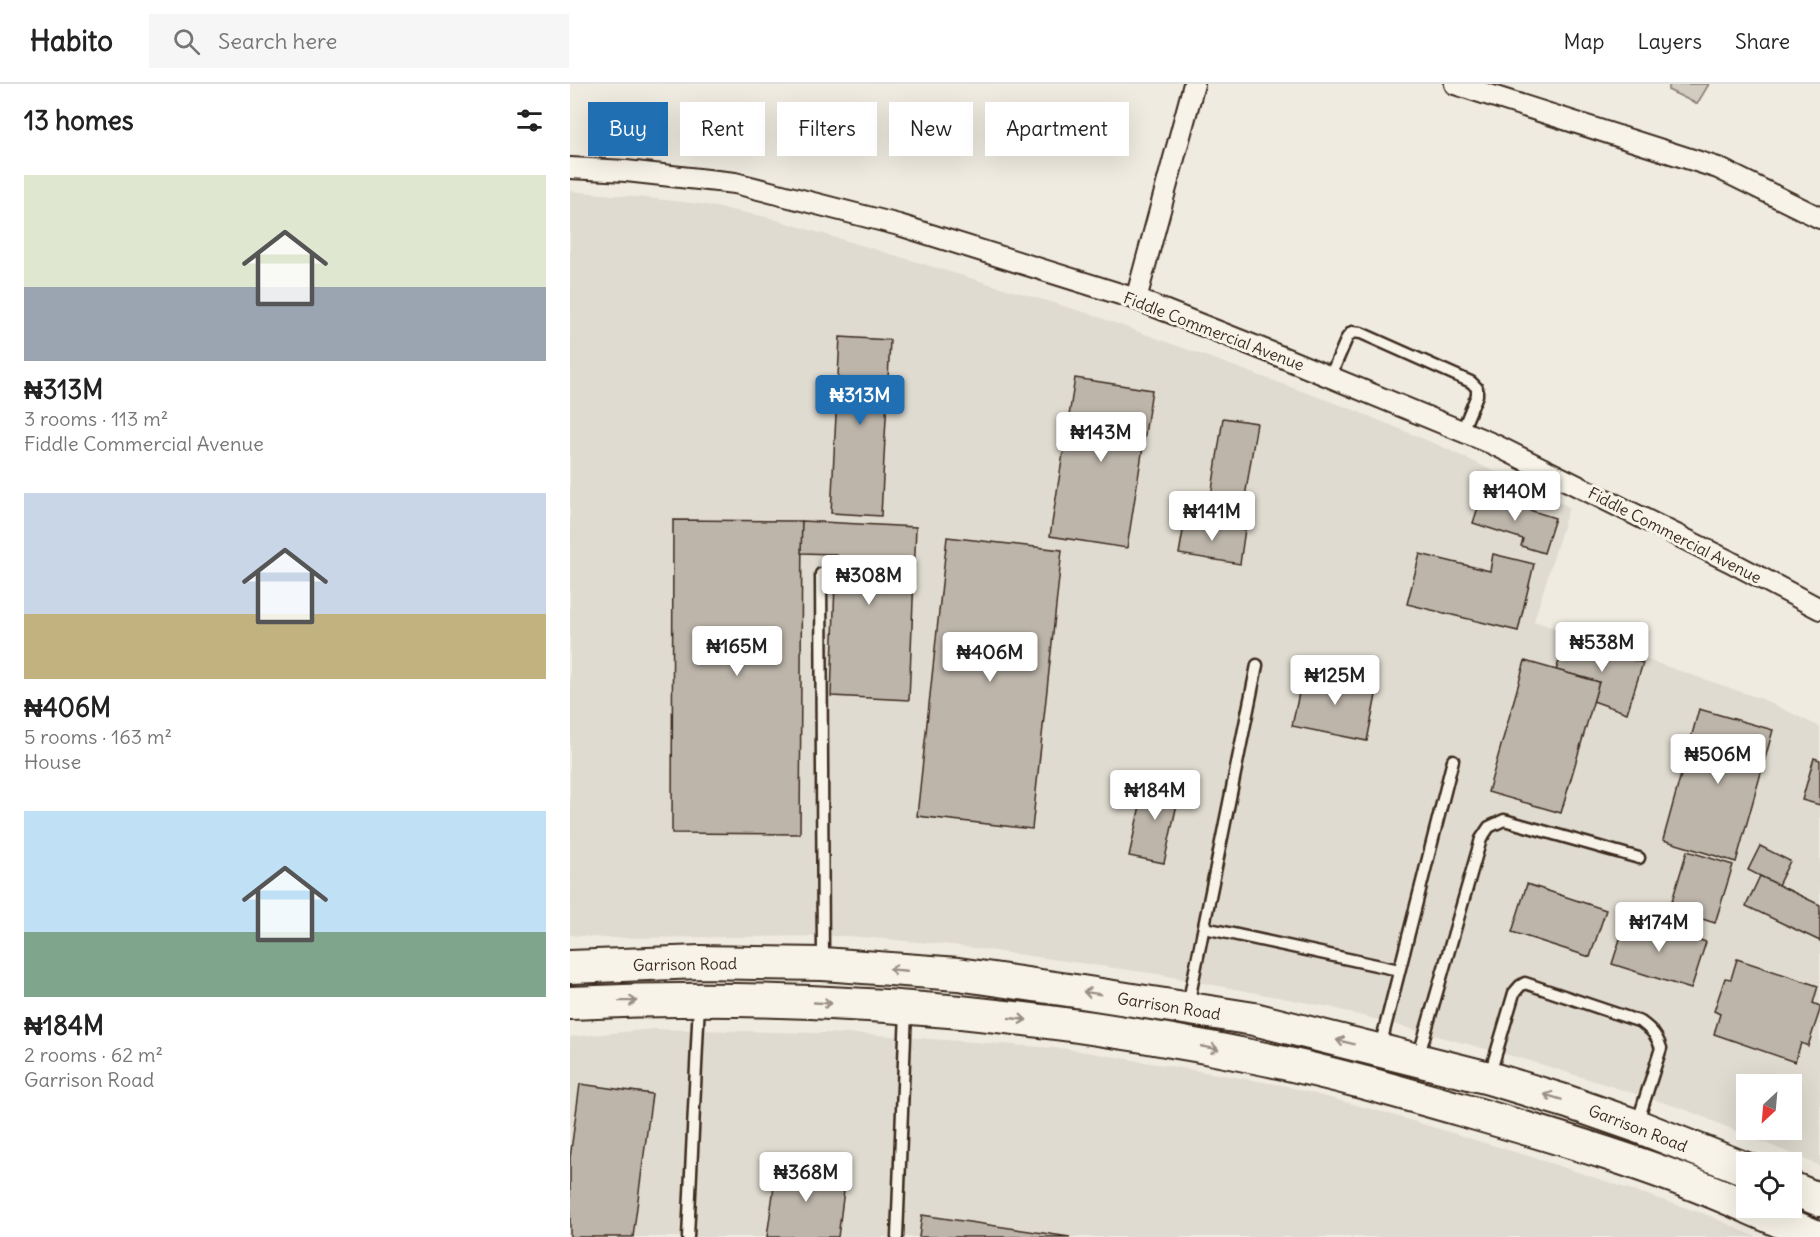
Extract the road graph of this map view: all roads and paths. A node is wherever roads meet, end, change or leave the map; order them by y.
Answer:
1 (1194, 84) edge
2 (1455, 84) edge
3 (570, 168) edge
4 (1820, 218) edge
5 (1136, 299) junction
6 (1330, 377) junction
7 (1462, 431) junction
8 (821, 574) dead end
9 (1820, 609) edge
10 (1257, 665) dead end
11 (1453, 760) dead end
12 (1639, 858) dead end
13 (1204, 928) junction
14 (823, 964) junction
15 (573, 966) edge
16 (1400, 970) junction
17 (699, 999) junction
18 (574, 1004) edge
19 (906, 1007) junction
20 (1187, 1009) junction
21 (1379, 1050) junction
22 (1418, 1059) junction
23 (1489, 1077) junction
24 (1636, 1126) junction
25 (1736, 1165) edge
26 (1802, 1193) edge
27 (1820, 1200) edge
28 (1736, 1202) edge
29 (1773, 1218) edge
30 (688, 1237) edge
31 (897, 1237) edge
32 (1816, 1237) edge

1 - 5 street
2 - 4 street
3 - 5 street, Fiddle Commercial Avenue
5 - 6 street, Fiddle Commercial Avenue
6 - 7 street, Fiddle Commercial Avenue
6 - 7 lane
7 - 9 street, Fiddle Commercial Avenue
8 - 14 lane
10 - 13 lane
11 - 16 lane
12 - 22 lane
13 - 16 lane
13 - 20 lane
14 - 15 main road, Garrison Road
20 -> 14 main road, Garrison Road
16 - 21 lane
18 -> 17 main road, Garrison Road
17 -> 19 main road, Garrison Road
17 - 30 lane
19 -> 28 main road, Garrison Road
19 - 31 lane
21 -> 20 main road, Garrison Road
21 - 22 main road, Garrison Road
22 - 23 main road, Garrison Road
24 -> 23 main road, Garrison Road
23 - 24 lane
24 - 25 main road, Garrison Road
26 - 27 main road
29 - 32 main road, Garrison Road

